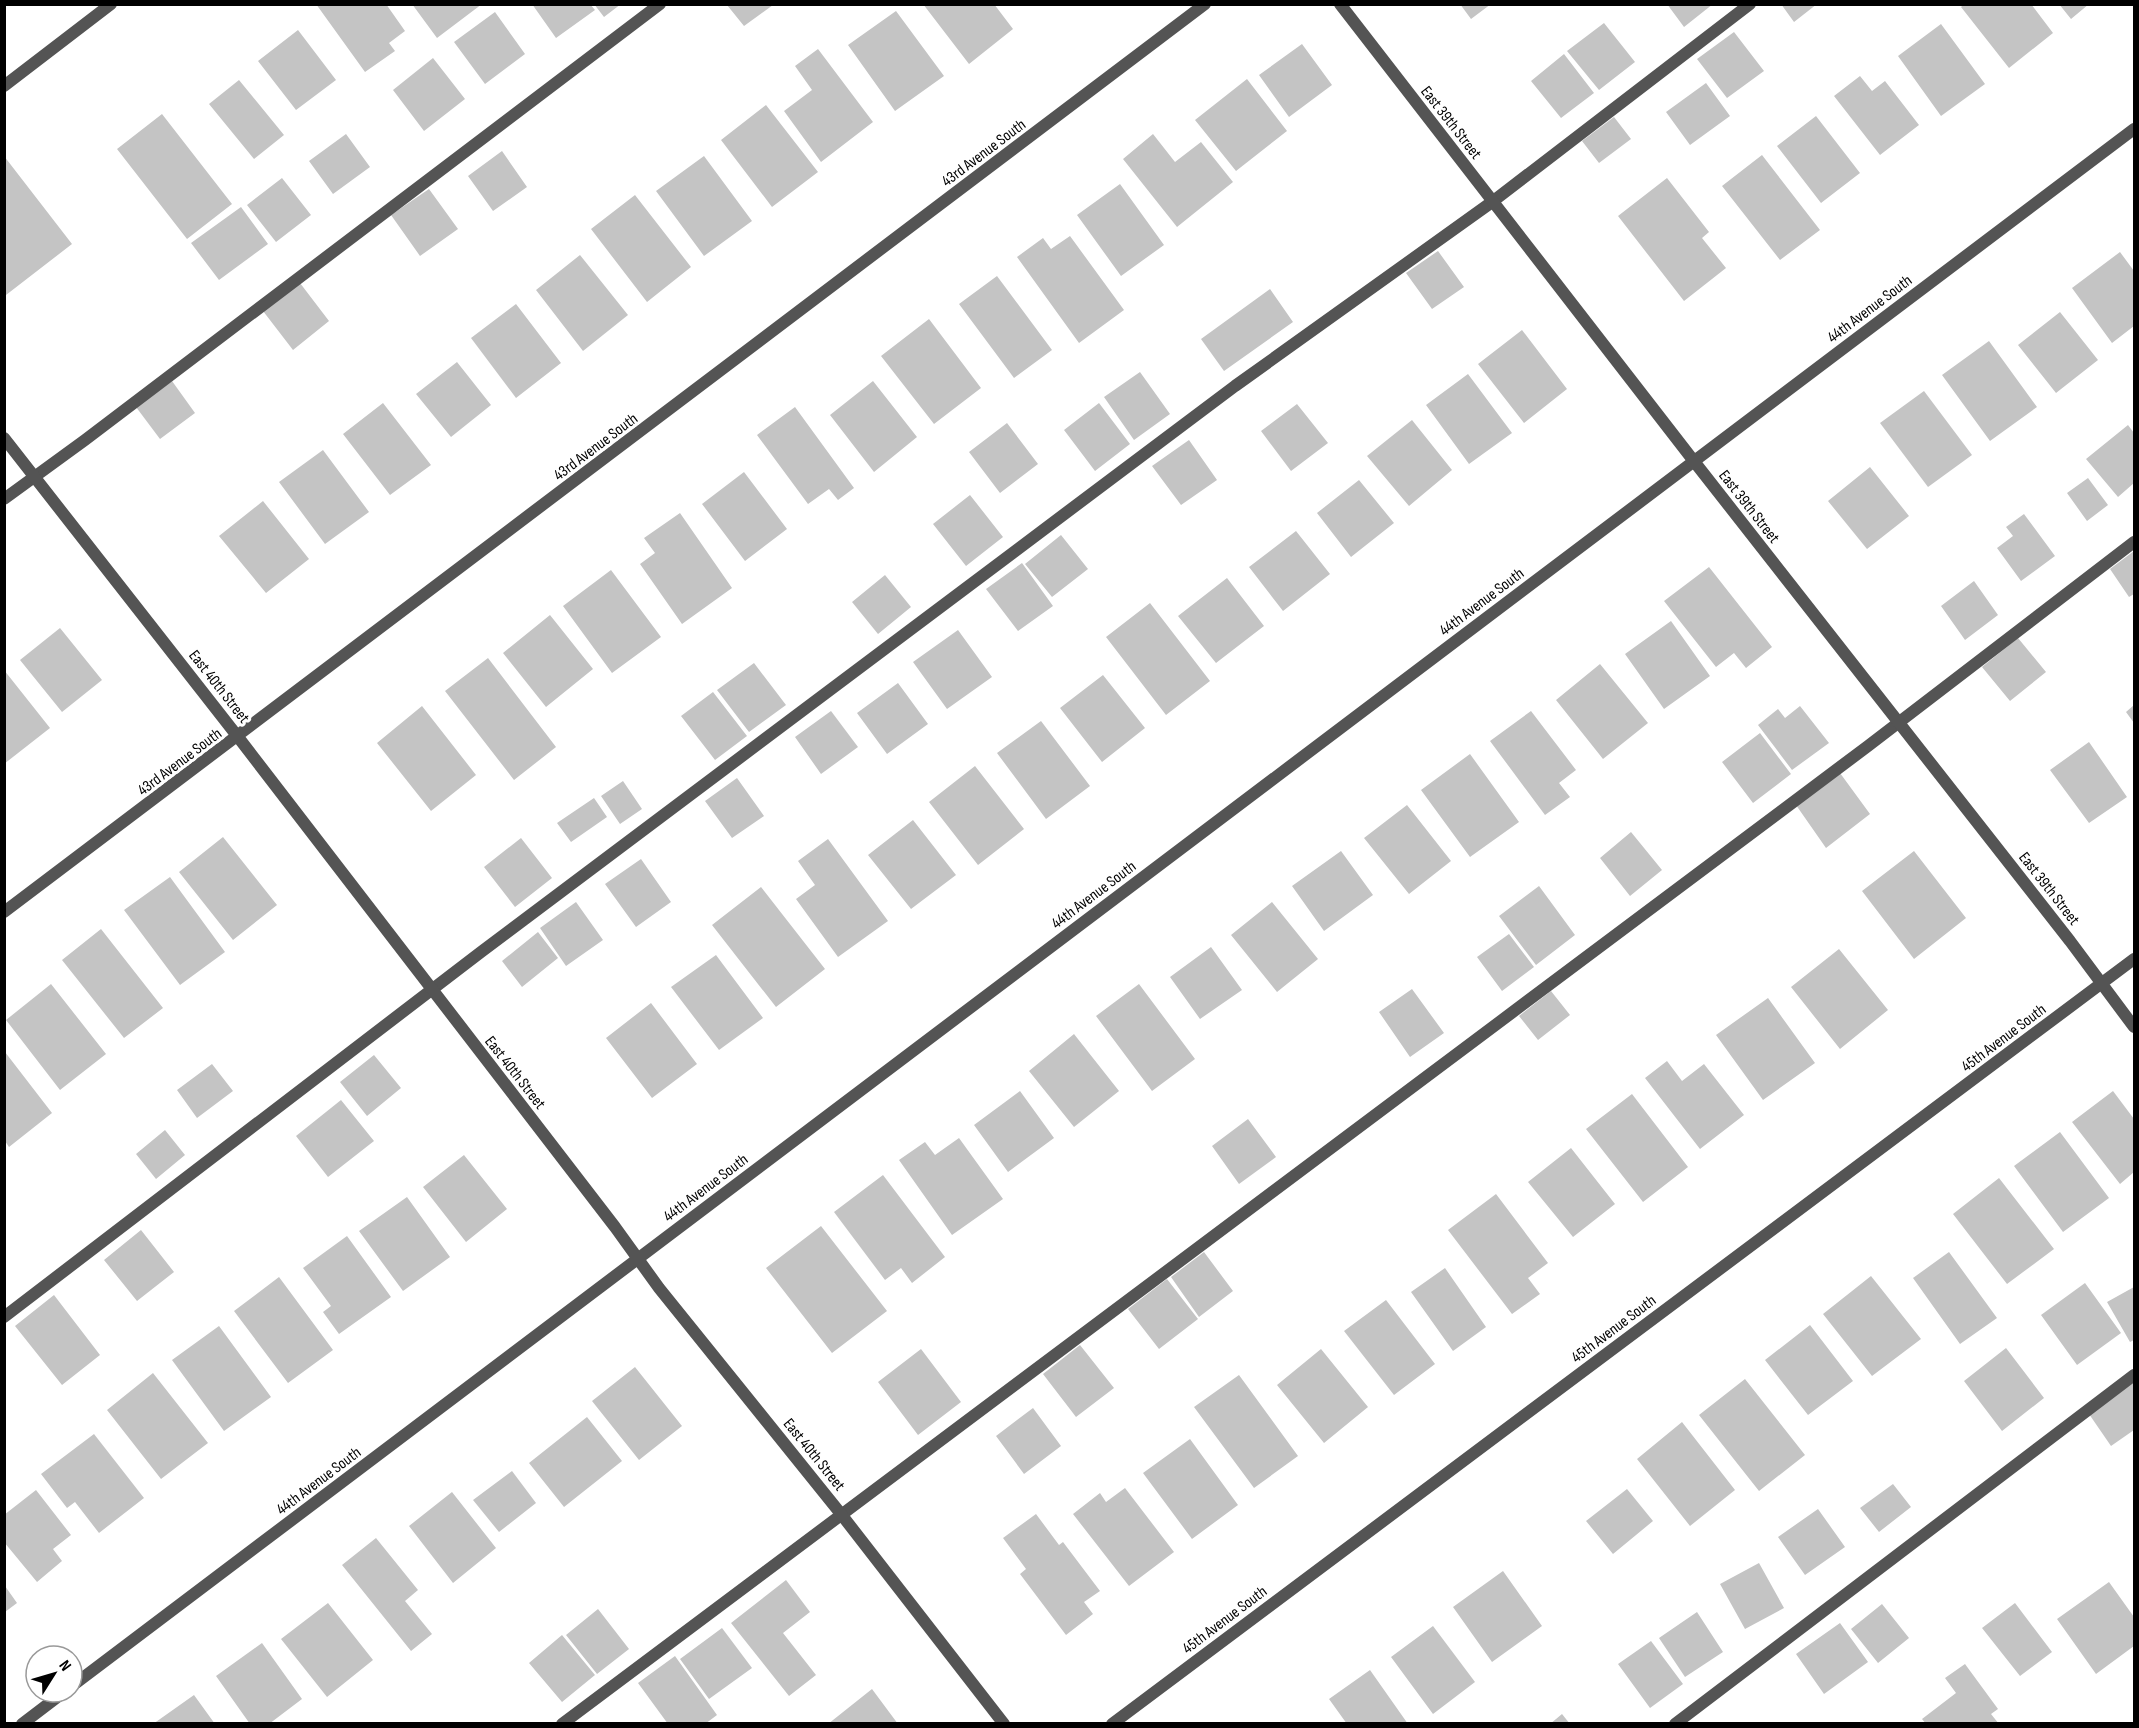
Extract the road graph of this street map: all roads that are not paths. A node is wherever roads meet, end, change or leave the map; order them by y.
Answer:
1 (111, 4) edge
2 (660, 4) edge
3 (1205, 4) edge
4 (1340, 4) edge
5 (1749, 4) edge
6 (4, 86) edge
7 (2134, 129) edge
8 (1492, 202) junction
9 (4, 438) edge
10 (1693, 460) junction
11 (34, 478) junction
12 (4, 499) edge
13 (2134, 542) edge
14 (1898, 722) junction
15 (238, 736) junction
16 (4, 912) edge
17 (2134, 959) edge
18 (2102, 985) junction
19 (432, 990) junction
20 (2134, 1027) edge
21 (639, 1258) junction
22 (4, 1317) edge
23 (2134, 1375) edge
24 (842, 1514) junction
25 (84, 1677) edge
26 (48, 1704) edge
27 (22, 1724) edge
28 (562, 1724) edge
29 (1004, 1724) edge
30 (1112, 1724) edge
31 (1675, 1724) edge

1 - 6 street
2 - 11 street
3 - 15 street, 43rd Avenue South
4 - 8 street, East 39th Street
5 - 8 street
7 - 10 street, 44th Avenue South
8 - 10 street, East 39th Street
8 - 19 street
9 - 11 street, East 40th Street
10 - 14 street, East 39th Street
10 - 21 street, 44th Avenue South
11 - 12 street
11 - 15 street, East 40th Street
13 - 14 street
14 - 18 street, East 39th Street
14 - 24 street
15 - 16 street, 43rd Avenue South
15 - 19 street, East 40th Street
17 - 18 street, 45th Avenue South
18 - 20 street, East 39th Street
18 - 30 street, 45th Avenue South
19 - 21 street, East 40th Street
19 - 22 street
21 - 24 street, East 40th Street
21 - 25 street, 44th Avenue South
23 - 31 street
24 - 28 street
24 - 29 street, East 40th Street
26 - 27 street

